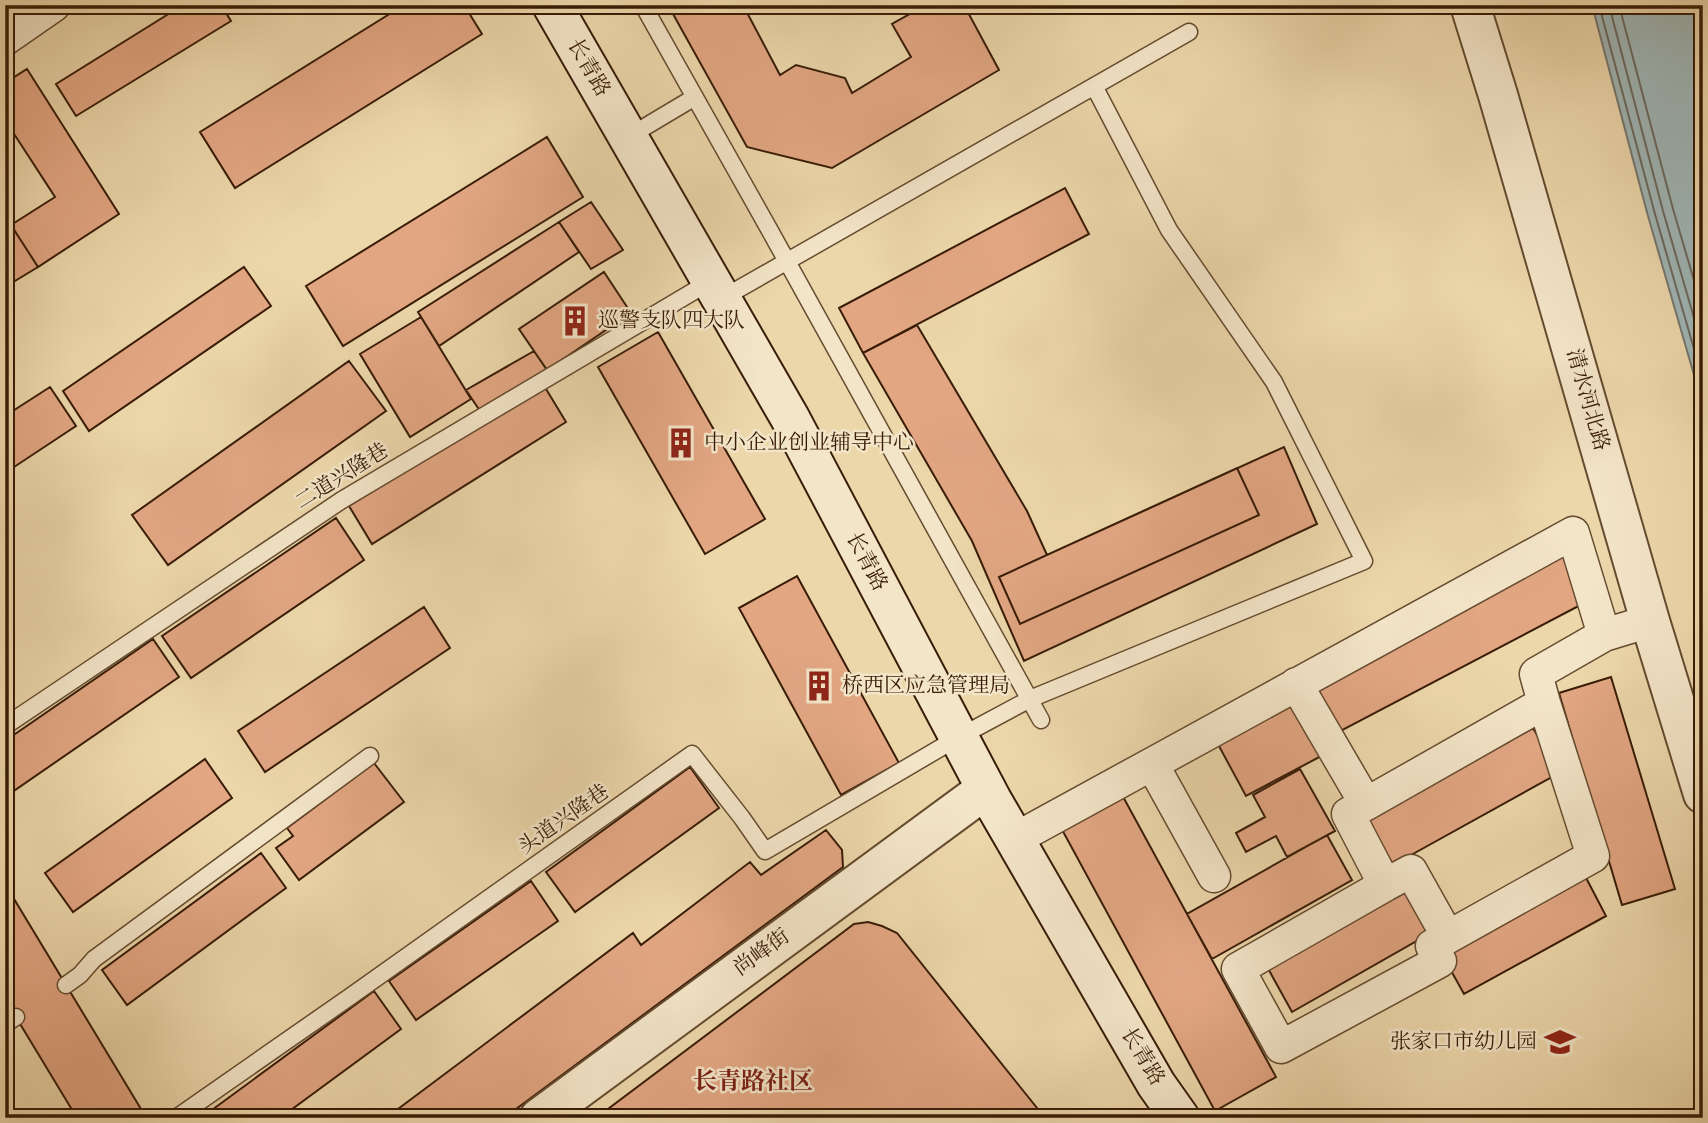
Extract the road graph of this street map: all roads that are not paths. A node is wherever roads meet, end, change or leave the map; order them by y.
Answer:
1 (54, 5) edge
2 (552, 5) edge
3 (643, 5) edge
4 (1470, 5) edge
5 (1189, 32) dead end
6 (5, 39) edge
7 (1094, 86) junction
8 (695, 97) junction
9 (628, 137) junction
10 (787, 261) junction
11 (716, 290) junction
12 (1650, 621) junction
13 (1604, 635) junction
14 (1296, 684) junction
15 (1030, 699) junction
16 (1544, 703) junction
17 (1041, 720) dead end
18 (5, 726) edge
19 (958, 737) junction
20 (370, 757) dead end
21 (1152, 764) junction
22 (986, 789) junction
23 (1703, 794) edge
24 (1366, 804) junction
25 (1015, 839) junction
26 (1214, 876) dead end
27 (1385, 885) junction
28 (1448, 937) junction
29 (66, 985) dead end
30 (176, 1118) edge
31 (539, 1118) edge
32 (1180, 1118) edge

1 - 6 street
2 - 9 street, 长青路
3 - 8 lane
4 - 12 street, 清水河北路
5 - 7 lane, 二道兴隆巷
7 - 10 lane, 二道兴隆巷
7 - 15 lane
8 - 9 lane
8 - 10 lane
9 - 11 street, 长青路
10 - 11 lane, 二道兴隆巷
10 - 15 lane
11 - 18 lane, 二道兴隆巷
11 - 19 street, 长青路
12 - 13 street
12 - 23 street, 清水河北路
13 - 14 street
13 - 16 street
14 - 21 street
14 - 24 street
15 - 17 lane
15 - 19 lane
16 - 24 street
16 - 28 street
19 - 22 street, 长青路
19 - 30 lane, 头道兴隆巷
20 - 29 lane
21 - 25 street
21 - 26 street
22 - 25 street, 长青路
22 - 31 street, 尚峰街
24 - 27 street
25 - 32 street, 长青路
27 - 28 street
27 - 28 street

